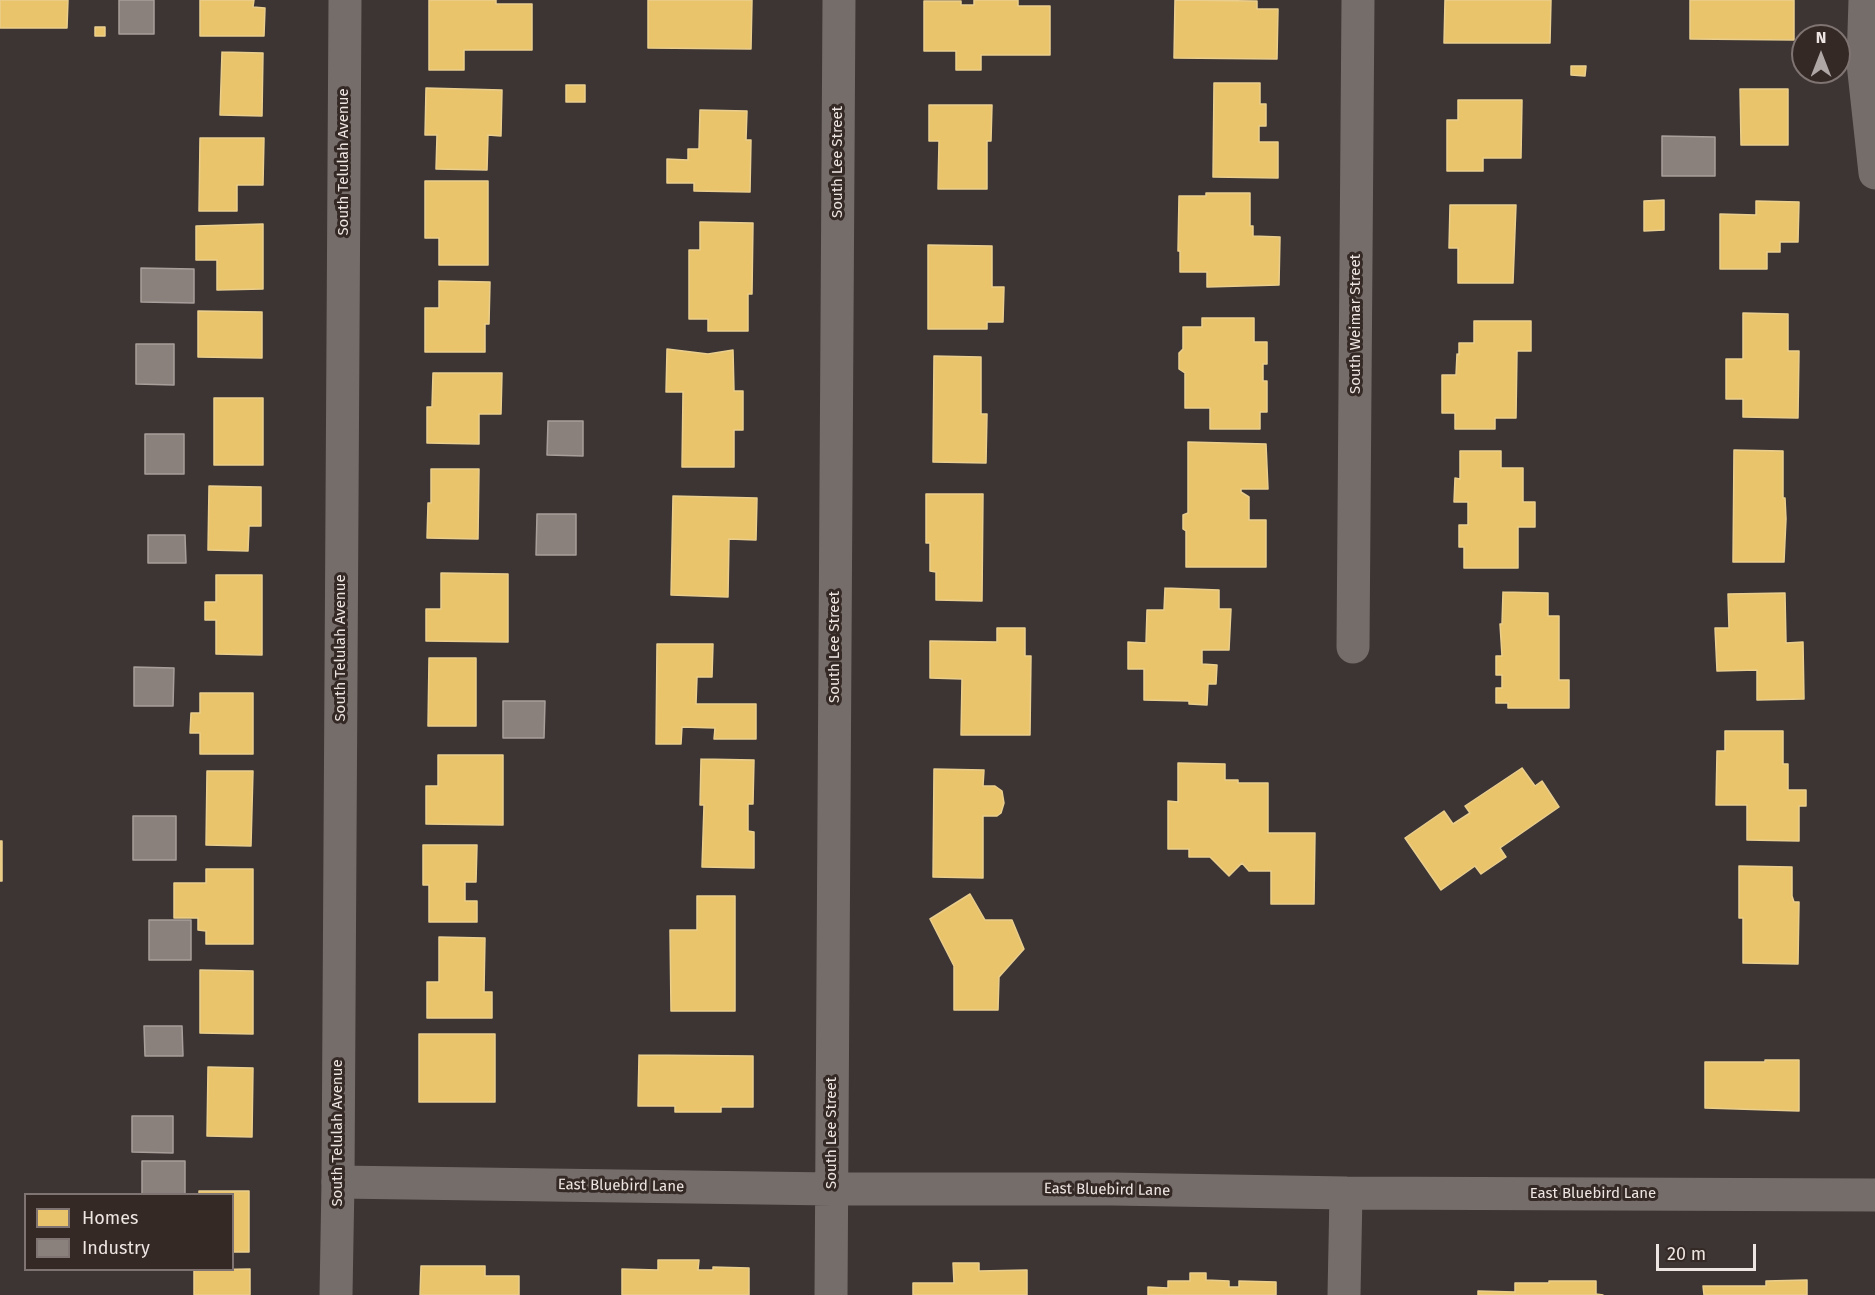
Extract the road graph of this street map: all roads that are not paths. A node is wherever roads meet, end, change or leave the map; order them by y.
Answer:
1 (345, 0) edge
2 (839, 0) edge
3 (1358, 0) edge
4 (1865, 0) edge
5 (1875, 173) edge
6 (1353, 647) dead end
7 (338, 1182) junction
8 (832, 1189) junction
9 (1346, 1193) junction
10 (1875, 1195) edge
11 (336, 1295) edge
12 (831, 1295) edge
13 (1344, 1295) edge

1 - 7 street, South Telulah Avenue
2 - 8 street, South Lee Street
3 - 6 street, South Weimar Street
4 - 5 street
7 - 8 street, East Bluebird Lane
7 - 11 street, South Telulah Avenue
8 - 9 street, East Bluebird Lane
8 - 12 street, South Lee Street
9 - 10 street, East Bluebird Lane
9 - 13 street

